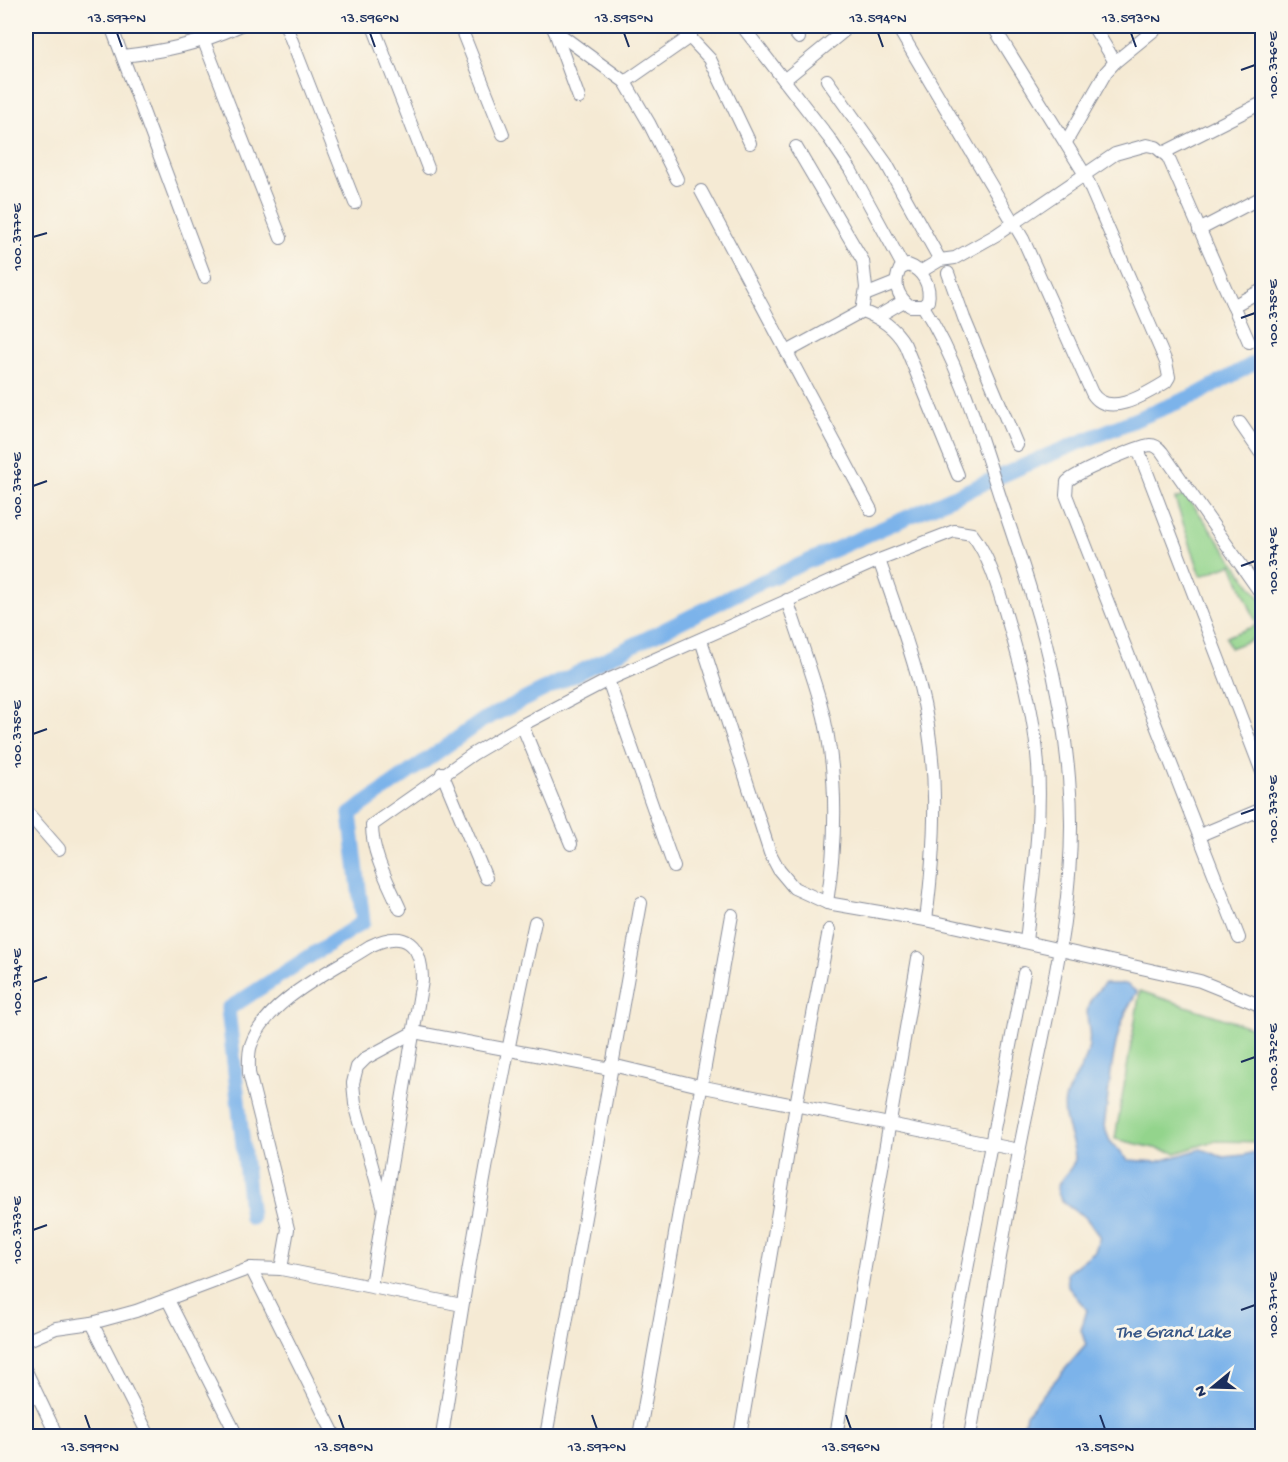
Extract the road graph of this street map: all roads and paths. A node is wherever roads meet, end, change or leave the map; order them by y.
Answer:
1 (111, 26) edge
2 (198, 26) edge
3 (239, 26) edge
4 (286, 26) edge
5 (373, 26) edge
6 (460, 26) edge
7 (679, 26) edge
8 (742, 26) edge
9 (789, 26) edge
10 (850, 26) edge
11 (897, 26) edge
12 (993, 26) edge
13 (1093, 26) edge
14 (1159, 26) edge
15 (553, 28) edge
16 (691, 36) junction
17 (799, 38) dead end
18 (204, 42) junction
19 (123, 56) junction
20 (1115, 62) junction
21 (784, 80) junction
22 (827, 80) dead end
23 (625, 82) junction
24 (579, 98) dead end
25 (1263, 103) edge
26 (503, 134) dead end
27 (1066, 142) junction
28 (750, 143) dead end
29 (796, 147) dead end
30 (1165, 152) junction
31 (428, 168) dead end
32 (1084, 173) junction
33 (677, 179) dead end
34 (701, 191) dead end
35 (1263, 197) edge
36 (355, 203) dead end
37 (1014, 223) junction
38 (1199, 230) junction
39 (282, 238) dead end
40 (955, 258) junction
41 (940, 260) junction
42 (903, 266) junction
43 (920, 272) junction
44 (948, 273) junction
45 (205, 277) dead end
46 (895, 283) junction
47 (928, 284) junction
48 (1263, 290) edge
49 (865, 295) junction
50 (904, 301) junction
51 (923, 306) junction
52 (1233, 306) junction
53 (862, 311) junction
54 (877, 317) junction
55 (1249, 342) dead end
56 (787, 352) junction
57 (1240, 423) dead end
58 (1017, 446) dead end
59 (1138, 449) junction
60 (1263, 455) edge
61 (958, 475) dead end
62 (872, 510) dead end
63 (879, 560) junction
64 (1263, 595) edge
65 (787, 600) junction
66 (701, 640) junction
67 (608, 680) junction
68 (522, 724) junction
69 (1263, 772) edge
70 (442, 773) junction
71 (1263, 809) edge
72 (26, 811) edge
73 (1200, 835) junction
74 (571, 844) dead end
75 (59, 849) dead end
76 (674, 867) dead end
77 (486, 878) dead end
78 (641, 903) dead end
79 (827, 903) junction
80 (400, 909) dead end
81 (732, 915) dead end
82 (926, 920) junction
83 (535, 922) dead end
84 (829, 930) dead end
85 (1239, 938) dead end
86 (1026, 942) junction
87 (1059, 950) junction
88 (918, 958) dead end
89 (1024, 973) dead end
90 (1260, 1004) edge
91 (1263, 1028) edge
92 (414, 1032) junction
93 (509, 1051) junction
94 (612, 1065) junction
95 (704, 1087) junction
96 (796, 1105) junction
97 (889, 1124) junction
98 (990, 1143) junction
99 (1019, 1149) junction
100 (384, 1209) junction
101 (251, 1268) junction
102 (281, 1269) junction
103 (371, 1286) junction
104 (168, 1300) junction
105 (462, 1305) junction
106 (92, 1323) junction
107 (26, 1341) edge
108 (26, 1371) edge
109 (57, 1437) edge
110 (149, 1437) edge
111 (237, 1437) edge
112 (335, 1437) edge
113 (442, 1437) edge
114 (546, 1437) edge
115 (639, 1437) edge
116 (740, 1437) edge
117 (836, 1437) edge
118 (935, 1437) edge
119 (970, 1437) edge

1 - 19 street
2 - 18 street
3 - 18 street
4 - 36 street
5 - 31 street
6 - 26 street
7 - 16 street
8 - 21 street
9 - 17 street
10 - 21 street
11 - 37 street
12 - 27 street
13 - 20 street
14 - 20 street
15 - 23 street
15 - 24 street
16 - 23 street
16 - 28 street
18 - 19 street
18 - 39 street
19 - 45 street
20 - 27 street
21 - 42 street
22 - 41 street
23 - 33 street
25 - 30 street
27 - 32 street
29 - 49 street
30 - 32 street
30 - 38 street
32 - 37 street
32 - 37 street
34 - 56 street
35 - 38 street
37 - 40 street
38 - 52 street
40 - 41 street
40 - 44 street
41 - 43 street
42 - 43 street
42 - 46 street
43 - 47 street
44 - 47 street
44 - 58 street
46 - 49 street
46 - 50 street
47 - 51 street
48 - 52 street
49 - 53 street
50 - 51 street
50 - 54 street
51 - 87 street
52 - 55 street
53 - 54 street
53 - 56 street
54 - 61 street
56 - 62 street
57 - 60 street
59 - 64 street
59 - 69 street
59 - 73 street
63 - 65 street
63 - 82 street
63 - 86 street
65 - 66 street
65 - 79 street
66 - 67 street
66 - 79 street
67 - 68 street
67 - 76 street
68 - 70 street
68 - 74 street
70 - 77 street
70 - 80 street
71 - 73 street
72 - 75 street
73 - 85 street
78 - 94 street
79 - 82 street
81 - 95 street
82 - 86 street
83 - 93 street
84 - 96 street
86 - 87 street
87 - 90 street
87 - 99 street
88 - 97 street
89 - 98 street
90 - 91 lane
92 - 93 street
92 - 100 street
92 - 100 street
92 - 102 street
93 - 94 street
93 - 105 street
94 - 95 street
94 - 114 street
95 - 96 street
95 - 115 street
96 - 97 street
96 - 116 street
97 - 98 street
97 - 117 street
98 - 99 street
98 - 118 street
99 - 119 street
100 - 103 street
101 - 102 street
101 - 104 street
101 - 112 street
102 - 103 street
103 - 105 street
104 - 106 street
104 - 111 street
105 - 113 street
106 - 107 street
106 - 110 street
108 - 109 street

